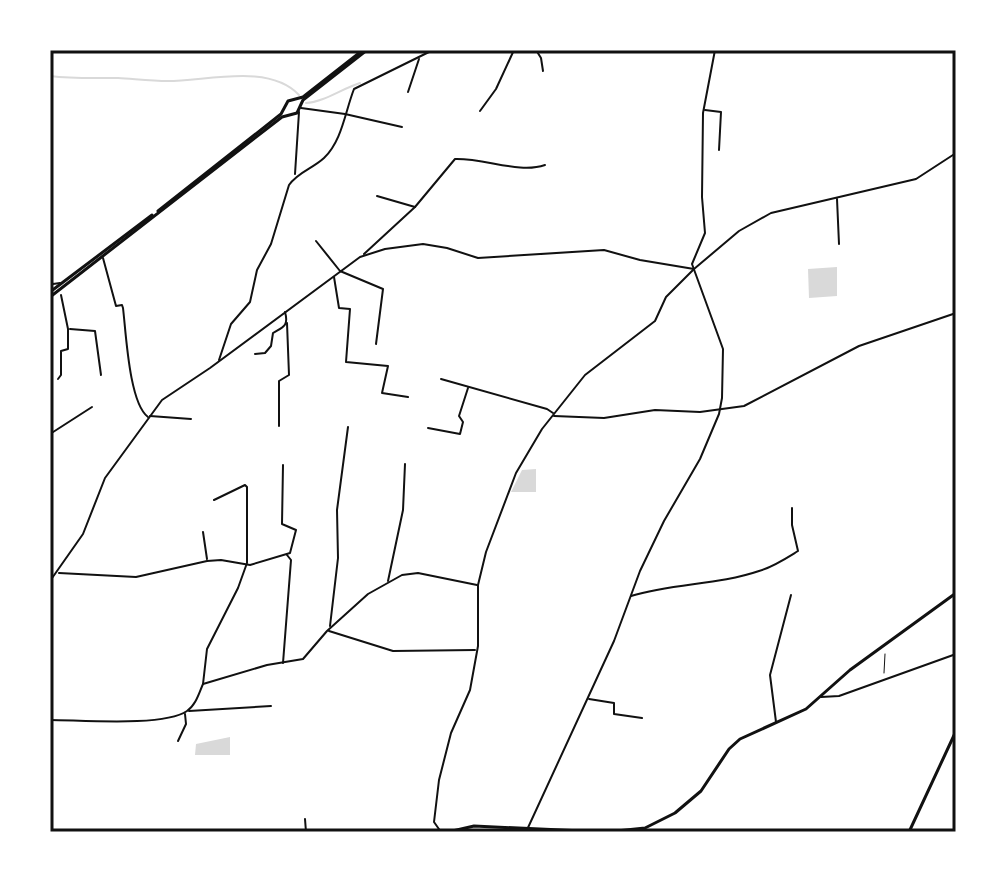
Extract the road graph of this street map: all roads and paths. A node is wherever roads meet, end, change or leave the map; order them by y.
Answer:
1 (365, 50) edge
2 (433, 50) edge
3 (514, 50) edge
4 (536, 50) edge
5 (715, 50) edge
6 (420, 57) junction
7 (543, 71) dead end
8 (408, 92) dead end
9 (295, 101) junction
10 (285, 108) junction
11 (299, 108) junction
12 (704, 109) junction
13 (480, 111) dead end
14 (289, 114) junction
15 (345, 114) junction
16 (402, 127) dead end
17 (719, 150) dead end
18 (956, 153) edge
19 (545, 165) dead end
20 (295, 176) junction
21 (377, 196) dead end
22 (837, 198) junction
23 (415, 207) junction
24 (316, 241) dead end
25 (839, 244) dead end
26 (102, 257) junction
27 (360, 257) junction
28 (694, 269) junction
29 (340, 271) junction
30 (334, 275) junction
31 (52, 282) edge
32 (63, 284) junction
33 (51, 293) edge
34 (61, 295) junction
35 (285, 311) junction
36 (956, 313) edge
37 (287, 323) junction
38 (68, 329) junction
39 (376, 344) dead end
40 (255, 354) dead end
41 (219, 361) junction
42 (101, 375) dead end
43 (58, 379) dead end
44 (441, 379) dead end
45 (468, 388) junction
46 (408, 397) dead end
47 (92, 407) dead end
48 (720, 409) junction
49 (554, 415) junction
50 (148, 416) junction
51 (191, 419) dead end
52 (279, 426) dead end
53 (348, 427) dead end
54 (428, 428) dead end
55 (50, 434) edge
56 (405, 464) dead end
57 (283, 465) dead end
58 (214, 500) dead end
59 (792, 508) dead end
60 (203, 532) dead end
61 (286, 555) junction
62 (207, 561) junction
63 (247, 563) junction
64 (50, 568) edge
65 (57, 572) junction
66 (50, 580) edge
67 (388, 582) junction
68 (478, 585) junction
69 (956, 593) edge
70 (791, 595) dead end
71 (631, 596) junction
72 (329, 629) junction
73 (885, 643) junction
74 (476, 650) junction
75 (956, 654) edge
76 (283, 664) junction
77 (205, 673) junction
78 (883, 679) junction
79 (212, 682) junction
80 (203, 684) junction
81 (820, 696) junction
82 (588, 699) junction
83 (271, 706) dead end
84 (186, 712) junction
85 (642, 718) dead end
86 (50, 720) edge
87 (776, 722) junction
88 (956, 731) edge
89 (178, 741) dead end
90 (305, 819) dead end
91 (528, 830) edge
92 (306, 832) edge
93 (441, 832) edge
94 (448, 832) edge
95 (605, 832) edge
96 (909, 832) edge

1 - 9 main road
1 - 11 main road
2 - 6 street
3 - 13 street
4 - 7 street
5 - 12 street
6 - 8 street
6 - 15 street
9 - 10 main road
9 - 11 main road
10 - 14 main road
10 - 32 main road
11 - 14 main road
11 - 15 street
11 - 20 street
12 - 17 street
12 - 28 street
14 - 26 main road
15 - 16 street
15 - 20 street
18 - 22 street
19 - 23 street
20 - 41 street
21 - 23 street
22 - 25 street
22 - 28 street
23 - 27 street
24 - 29 street
26 - 32 main road
26 - 50 street
27 - 28 street
27 - 29 street
28 - 48 street
28 - 49 street
29 - 30 street
29 - 39 street
30 - 35 street
30 - 46 street
31 - 32 street
31 - 33 street
32 - 33 main road
32 - 34 street
33 - 34 street
34 - 38 street
35 - 37 street
35 - 41 street
36 - 48 street
37 - 40 street
37 - 52 street
38 - 42 street
38 - 43 street
41 - 50 street
44 - 45 street
45 - 49 street
45 - 54 street
47 - 55 street
48 - 49 street
48 - 71 street
49 - 68 street
50 - 51 street
50 - 65 street
53 - 72 street
56 - 67 street
57 - 61 street
58 - 63 street
59 - 71 street
60 - 62 street
61 - 63 street
61 - 76 street
62 - 63 street
62 - 65 street
63 - 77 street
64 - 66 street
65 - 66 street
67 - 68 street
67 - 72 street
68 - 74 street
69 - 73 main road
70 - 87 street
71 - 82 street
72 - 74 street
72 - 76 street
73 - 78 path
73 - 81 main road
74 - 93 street
75 - 78 street
76 - 79 street
77 - 79 street
77 - 80 street
78 - 81 street
79 - 80 street
80 - 84 street
81 - 87 main road
82 - 85 street
82 - 91 street
83 - 84 street
84 - 86 street
84 - 89 street
87 - 95 main road
88 - 96 main road
90 - 92 street
91 - 94 main road
91 - 95 main road

